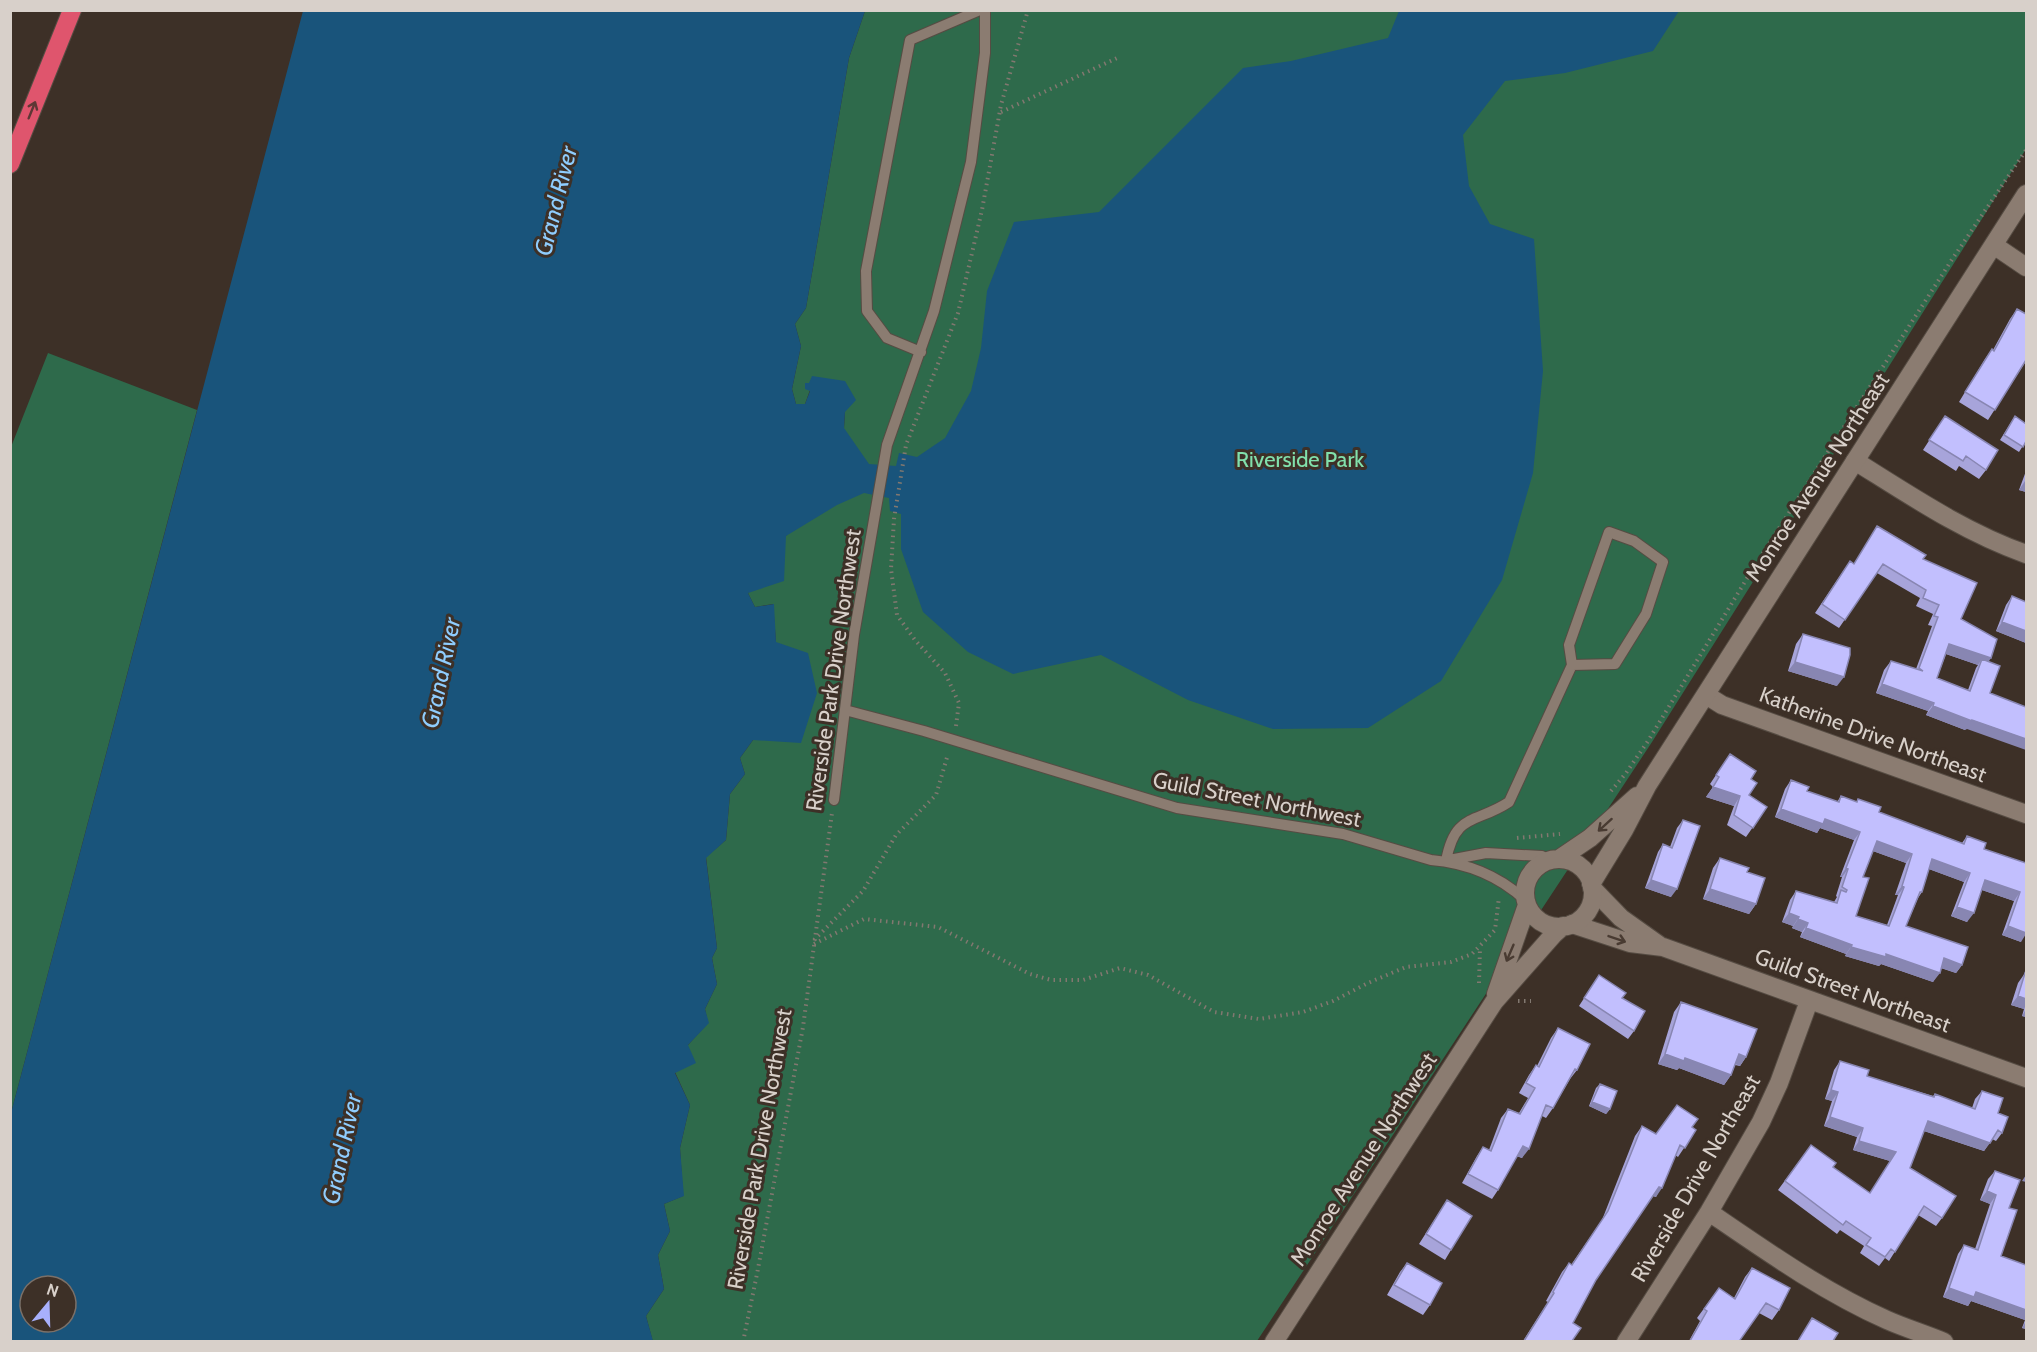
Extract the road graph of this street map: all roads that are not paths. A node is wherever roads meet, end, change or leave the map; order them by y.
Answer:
1 (72, 10) edge
2 (980, 10) edge
3 (985, 10) edge
4 (10, 164) edge
5 (2026, 194) edge
6 (1995, 246) junction
7 (2026, 267) edge
8 (921, 352) junction
9 (1855, 461) junction
10 (2026, 554) edge
11 (1572, 665) junction
12 (1706, 694) junction
13 (845, 710) junction
14 (1647, 786) junction
15 (834, 800) road end
16 (2026, 814) edge
17 (1554, 859) junction
18 (1446, 861) junction
19 (1592, 886) junction
20 (1526, 902) junction
21 (1567, 925) junction
22 (1663, 947) junction
23 (1486, 997) junction
24 (1809, 1001) junction
25 (2026, 1078) edge
26 (1709, 1212) junction
27 (1274, 1341) edge
28 (1626, 1341) edge
29 (1944, 1341) edge

4 -> 1 highway
2 - 8 lane
3 - 8 lane, Riverside Park Drive Northwest
5 - 6 street, Monroe Avenue Northeast
6 - 7 street
6 - 9 street, Monroe Avenue Northeast
8 - 13 lane, Riverside Park Drive Northwest
9 - 10 street
9 - 12 street, Monroe Avenue Northeast
11 - 11 lane
11 - 18 lane
12 - 14 street, Monroe Avenue Northeast
12 - 16 street, Katherine Drive Northeast
13 - 15 lane, Riverside Park Drive Northwest
13 - 18 lane, Guild Street Northwest
14 -> 17 street, Monroe Avenue Northeast
14 - 19 street, Monroe Avenue Northeast
17 - 18 lane, Guild Street Northwest
17 - 19 street
17 - 20 street
18 - 20 lane, Guild Street Northwest
19 - 21 street
19 - 22 street, Guild Street Northeast
20 - 21 street
20 -> 23 street, Monroe Avenue Northwest
21 -> 22 street, Guild Street Northeast
21 - 23 street, Monroe Avenue Northwest
22 - 24 street, Guild Street Northeast
23 - 27 street, Monroe Avenue Northwest
24 - 25 street, Guild Street Northeast
24 - 26 street, Riverside Drive Northeast
26 - 28 street, Riverside Drive Northeast
26 - 29 street

